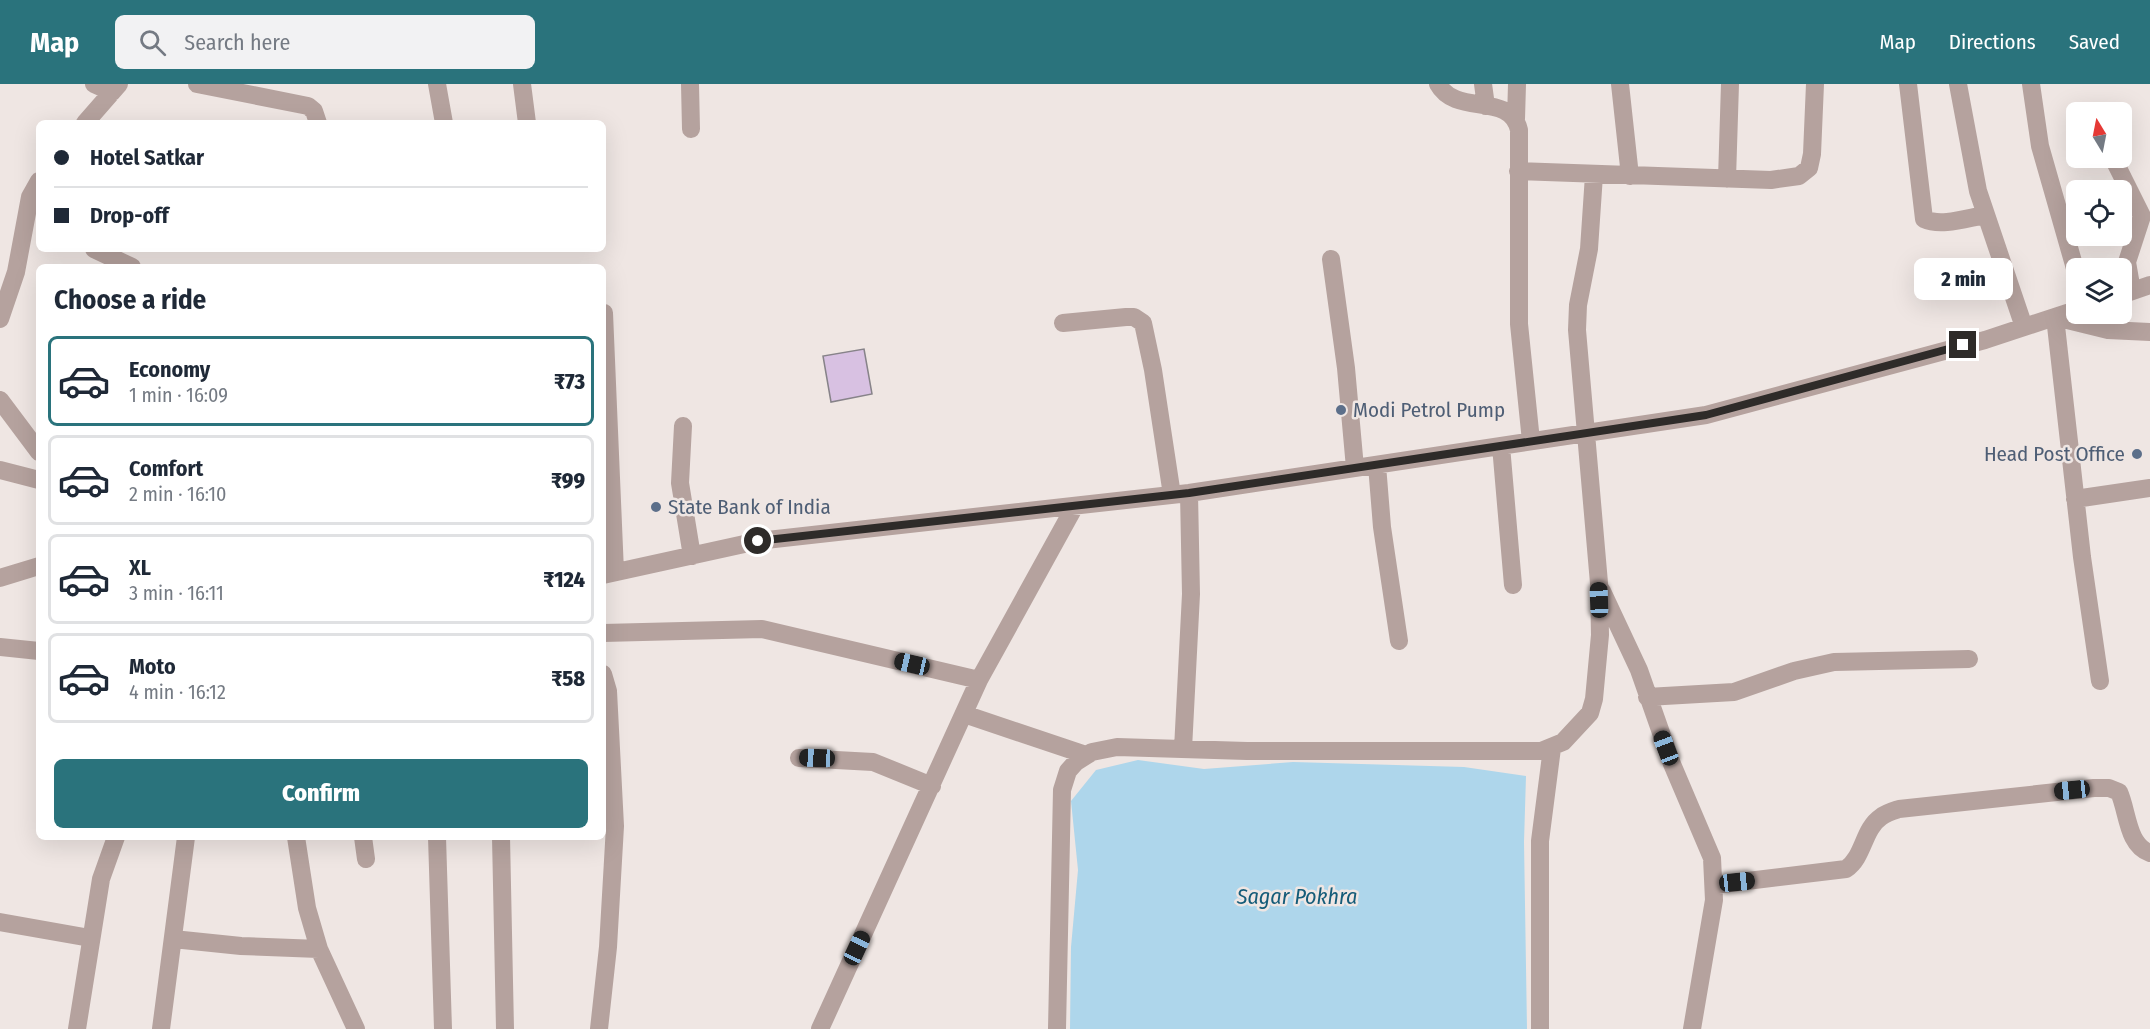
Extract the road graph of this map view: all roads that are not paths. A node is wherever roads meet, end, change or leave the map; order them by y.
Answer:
1 (94, 84) edge
2 (197, 84) edge
3 (437, 84) edge
4 (522, 84) edge
5 (690, 84) edge
6 (1438, 84) edge
7 (1483, 84) edge
8 (1517, 84) edge
9 (1620, 84) edge
10 (1730, 84) edge
11 (1815, 84) edge
12 (1908, 84) edge
13 (1958, 84) edge
14 (2031, 84) edge
15 (115, 88) edge
16 (1486, 106) junction
17 (1516, 119) junction
18 (87, 120) edge
19 (317, 120) edge
20 (443, 120) edge
21 (527, 120) edge
22 (691, 129) dead end
23 (2118, 168) edge
24 (1518, 171) junction
25 (1594, 175) junction
26 (1630, 176) junction
27 (1726, 179) junction
28 (36, 186) edge
29 (1985, 215) junction
30 (32, 220) edge
31 (100, 252) edge
32 (2072, 258) edge
33 (2128, 258) edge
34 (1331, 259) dead end
35 (126, 264) edge
36 (2150, 285) edge
37 (2132, 291) edge
38 (2066, 313) edge
39 (2055, 317) junction
40 (0, 319) edge
41 (1063, 323) dead end
42 (2024, 327) junction
43 (2150, 332) edge
44 (0, 400) edge
45 (606, 417) edge
46 (683, 426) dead end
47 (1585, 433) junction
48 (1531, 441) junction
49 (1501, 446) junction
50 (36, 448) edge
51 (1377, 465) junction
52 (1355, 468) junction
53 (0, 470) edge
54 (36, 479) edge
55 (2150, 488) edge
56 (1180, 494) junction
57 (2076, 499) junction
58 (1075, 506) junction
59 (692, 556) junction
60 (36, 567) edge
61 (609, 574) edge
62 (0, 578) edge
63 (1599, 584) junction
64 (1514, 585) dead end
65 (606, 633) edge
66 (1399, 641) dead end
67 (0, 647) edge
68 (36, 651) edge
69 (1969, 659) dead end
70 (980, 681) junction
71 (2100, 681) dead end
72 (606, 684) edge
73 (1647, 698) junction
74 (964, 714) junction
75 (1552, 748) junction
76 (1183, 749) junction
77 (1086, 755) junction
78 (799, 758) dead end
79 (932, 786) junction
80 (115, 840) edge
81 (186, 840) edge
82 (296, 840) edge
83 (363, 840) edge
84 (437, 840) edge
85 (501, 840) edge
86 (2150, 853) edge
87 (366, 859) dead end
88 (1714, 885) junction
89 (0, 922) edge
90 (90, 938) junction
91 (173, 939) junction
92 (320, 949) junction
93 (76, 1029) edge
94 (161, 1029) edge
95 (356, 1029) edge
96 (443, 1029) edge
97 (505, 1029) edge
98 (599, 1029) edge
99 (820, 1029) edge
100 (1057, 1029) edge
101 (1540, 1029) edge
102 (1692, 1029) edge

1 - 15 street
2 - 19 street
3 - 20 street
4 - 21 street
5 - 22 street
6 - 16 street
7 - 16 street
8 - 17 street
9 - 26 street
10 - 27 street
11 - 27 street
12 - 29 street
13 - 29 street
14 - 32 street
15 - 18 street
16 - 17 street
17 - 24 street
23 - 33 street
24 - 25 street
24 - 48 street
25 - 26 street
25 - 47 street
26 - 27 street
28 - 30 street
29 - 42 street
30 - 40 street
31 - 35 street
34 - 52 street
36 - 37 street
38 - 39 street
39 - 42 street
39 - 43 street
39 - 57 street
41 - 56 street
42 - 47 street
44 - 50 street
45 - 61 street
46 - 59 street
47 - 48 street
47 - 63 street
48 - 49 street
49 - 51 street
49 - 64 street
51 - 52 street
51 - 66 street
52 - 56 street
53 - 54 street
55 - 57 street
56 - 58 street
56 - 76 street
57 - 71 street
58 - 59 street
58 - 70 street
59 - 61 street
60 - 62 street
63 - 73 street
63 - 75 street
65 - 70 street
67 - 68 street
69 - 73 street
70 - 74 street
72 - 98 street
73 - 88 street
74 - 77 street
74 - 79 street
75 - 76 street
75 - 101 street
76 - 77 street
77 - 100 street
78 - 79 street
79 - 99 street
80 - 90 street
81 - 91 street
82 - 92 street
83 - 87 street
84 - 96 street
85 - 97 street
86 - 88 street
88 - 102 street
89 - 90 street
90 - 93 street
91 - 92 street
91 - 94 street
92 - 95 street

